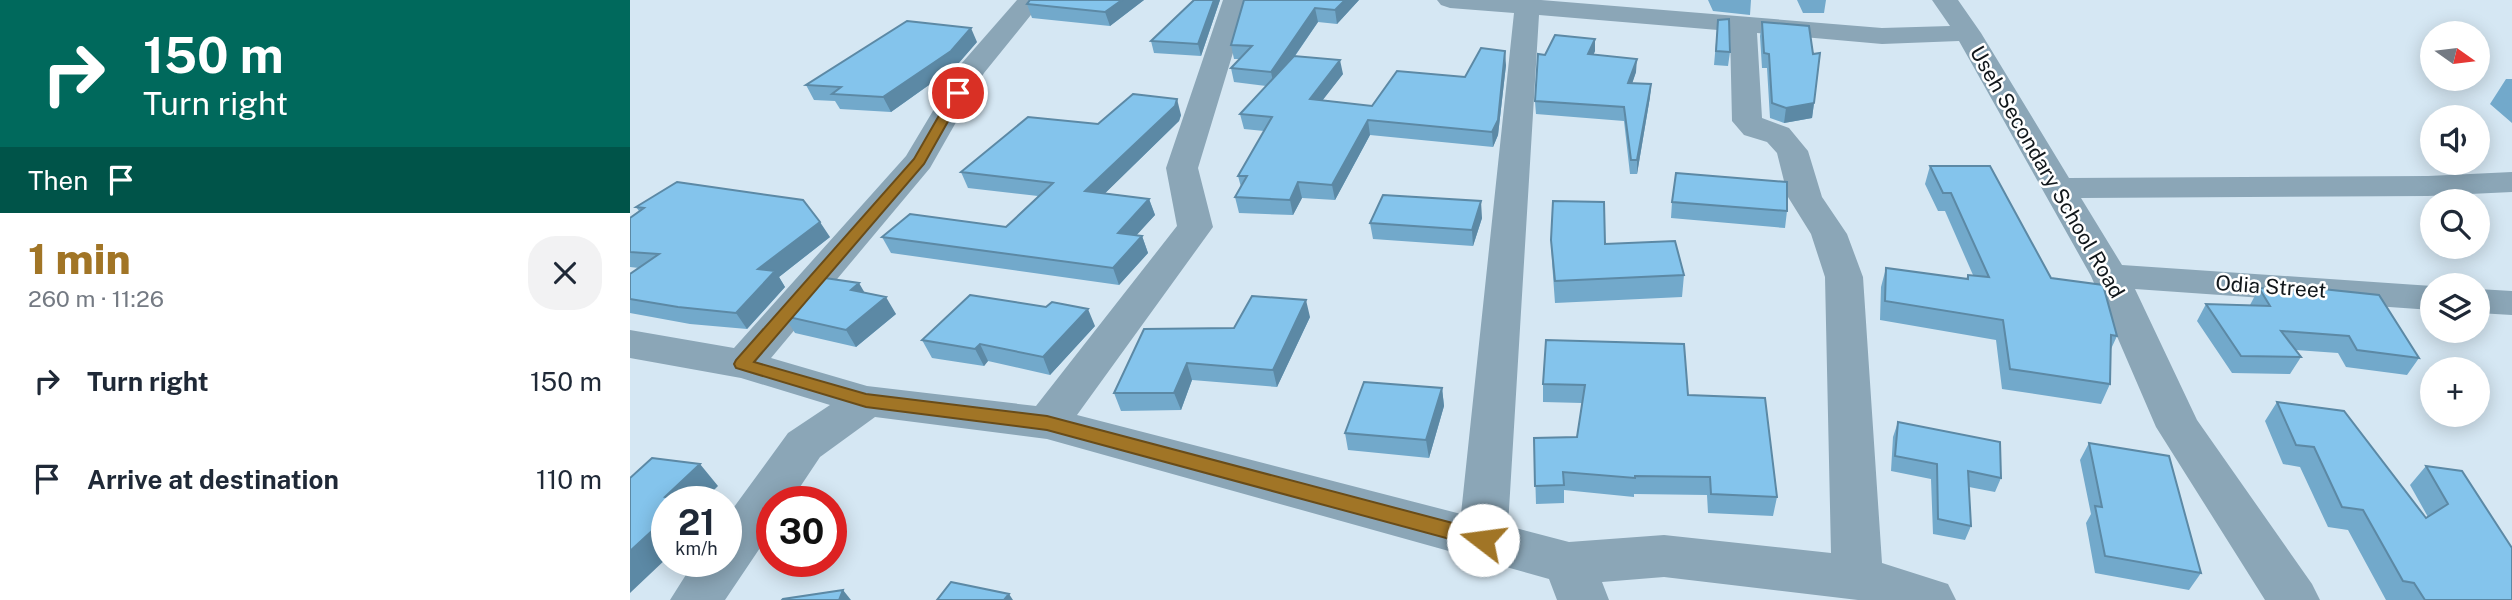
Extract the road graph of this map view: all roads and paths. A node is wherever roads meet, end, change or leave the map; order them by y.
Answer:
1 (1030, 0) edge
2 (1236, 0) edge
3 (1450, 0) edge
4 (1945, 0) edge
5 (1527, 7) junction
6 (1743, 23) junction
7 (1968, 33) junction
8 (2512, 182) edge
9 (2056, 188) junction
10 (2110, 276) junction
11 (2420, 297) edge
12 (2490, 302) edge
13 (2512, 303) edge
14 (630, 344) edge
15 (743, 364) junction
16 (866, 401) junction
17 (1047, 423) junction
18 (742, 533) edge
19 (1483, 540) junction
20 (712, 577) edge
21 (1857, 578) junction
22 (1576, 581) edge
23 (696, 600) edge
24 (1930, 600) edge
25 (2294, 600) edge

1 - 15 street
2 - 17 street
3 - 5 street
4 - 7 street, Useh Secondary School Road
5 - 6 street
5 - 19 street
6 - 7 street
6 - 21 street
7 - 9 street, Useh Secondary School Road
8 - 9 street
9 - 10 street, Useh Secondary School Road
10 - 11 street, Odia Street
10 - 25 street, Useh Secondary School Road
12 - 13 street
14 - 15 street
15 - 16 street
16 - 17 street
16 - 18 street
17 - 19 street
19 - 22 street
20 - 23 street
21 - 22 street
21 - 24 street

